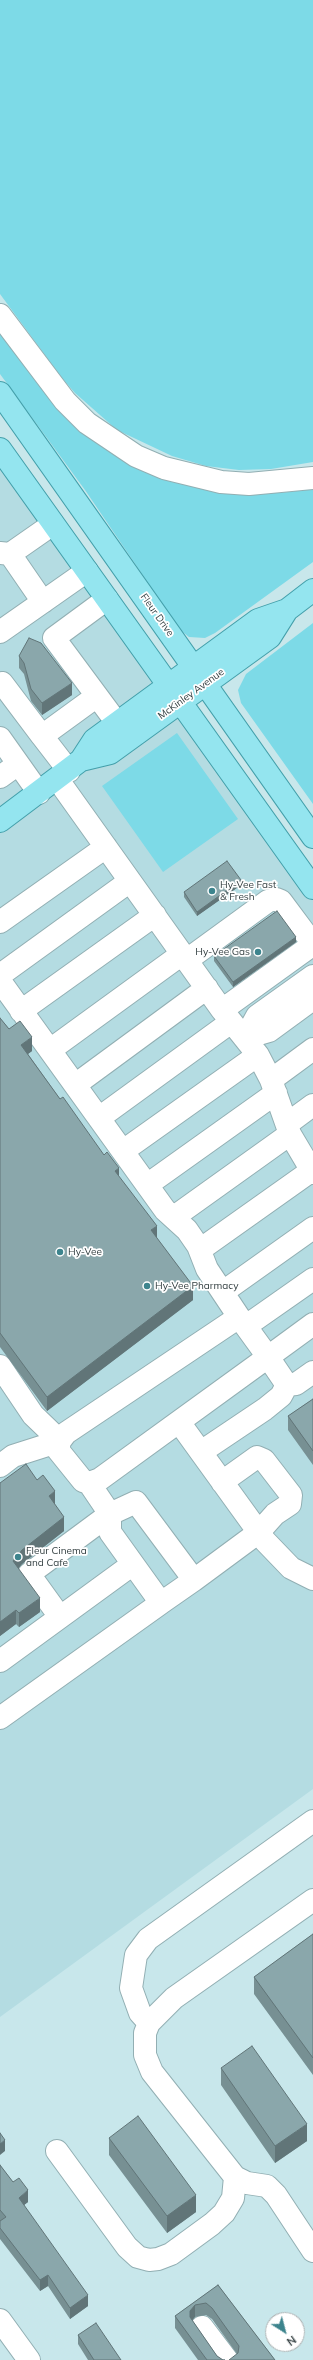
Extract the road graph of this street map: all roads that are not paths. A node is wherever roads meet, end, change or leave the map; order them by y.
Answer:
1 (0, 316) edge
2 (0, 393) edge
3 (0, 449) edge
4 (313, 478) edge
5 (53, 524) junction
6 (5, 554) edge
7 (87, 571) junction
8 (313, 590) edge
9 (107, 599) junction
10 (43, 602) junction
11 (0, 632) edge
12 (200, 675) junction
13 (2, 683) dead end
14 (174, 694) junction
15 (97, 696) junction
16 (117, 724) junction
17 (42, 736) junction
18 (0, 738) edge
19 (18, 764) junction
20 (70, 770) junction
21 (0, 777) edge
22 (39, 793) junction
23 (0, 821) edge
24 (313, 837) edge
25 (106, 847) junction
26 (130, 881) junction
27 (313, 888) edge
28 (155, 915) junction
29 (0, 922) edge
30 (184, 957) junction
31 (0, 975) edge
32 (313, 976) edge
33 (0, 981) edge
34 (207, 988) junction
35 (313, 999) edge
36 (21, 1011) junction
37 (233, 1023) junction
38 (313, 1049) edge
39 (50, 1050) junction
40 (258, 1055) junction
41 (75, 1085) junction
42 (274, 1086) junction
43 (313, 1105) edge
44 (99, 1118) junction
45 (289, 1129) junction
46 (123, 1151) junction
47 (311, 1168) edge
48 (147, 1186) junction
49 (174, 1217) junction
50 (313, 1228) edge
51 (201, 1249) junction
52 (313, 1279) edge
53 (223, 1292) junction
54 (243, 1322) junction
55 (313, 1324) edge
56 (268, 1357) junction
57 (0, 1366) edge
58 (313, 1372) edge
59 (287, 1385) junction
60 (178, 1422) junction
61 (60, 1441) junction
62 (201, 1452) junction
63 (0, 1466) edge
64 (222, 1482) junction
65 (89, 1483) junction
66 (110, 1514) junction
67 (258, 1532) junction
68 (133, 1564) junction
69 (313, 1579) edge
70 (194, 1580) junction
71 (161, 1603) junction
72 (60, 1617) junction
73 (0, 1661) edge
74 (0, 1718) edge
75 (313, 1821) edge
76 (313, 1900) edge
77 (149, 2022) junction
78 (57, 2151) dead end
79 (235, 2177) junction
80 (313, 2251) edge
81 (0, 2320) edge
82 (202, 2327) dead end
83 (29, 2360) edge
84 (227, 2360) edge

1 - 4 street
2 - 12 main road, Fleur Drive
3 - 5 main road
5 - 6 street
5 - 7 main road
6 - 10 street
7 - 9 main road
7 - 10 street
8 - 12 main road, McKinley Avenue
9 - 14 main road
9 - 15 street
10 - 11 street
12 - 14 main road, McKinley Avenue
12 - 24 main road, Fleur Drive
13 - 17 street
14 - 16 main road, McKinley Avenue
14 - 20 main road, McKinley Avenue
14 - 27 main road
15 - 16 street
15 - 17 street
16 - 20 main road, McKinley Avenue
17 - 20 street
18 - 19 street
19 - 21 street
19 - 22 street
20 - 22 main road, McKinley Avenue
20 - 25 street
22 - 23 main road, McKinley Avenue
25 - 26 street
25 - 29 street
26 - 28 street
26 - 31 street
28 - 30 street
28 - 36 street
30 - 34 street
30 - 37 street
30 - 39 street
32 - 37 street
33 - 36 street
34 - 37 street
34 - 41 street
35 - 37 street
36 - 39 street
37 - 40 street
37 - 44 street
38 - 42 street
39 - 41 street
40 - 42 street
40 - 46 street
41 - 44 street
42 - 45 street
42 - 48 street
43 - 45 street
44 - 46 street
45 - 47 street
45 - 49 street
46 - 48 street
47 - 51 street
48 - 49 street
49 - 51 street
50 - 53 street
51 - 53 street
52 - 54 street
53 - 54 street
54 - 56 street
54 - 61 street
55 - 56 street
56 - 59 street
56 - 60 street
57 - 61 street
58 - 59 street
59 - 62 street
60 - 62 street
60 - 65 street
61 - 63 street
61 - 65 street
62 - 64 street
64 - 67 street
64 - 67 street
65 - 66 street
66 - 68 street
66 - 70 street
66 - 72 street
67 - 69 street
67 - 70 street
68 - 71 street
68 - 72 street
70 - 71 street
71 - 74 street
72 - 73 street
75 - 77 street
76 - 77 street
77 - 79 street
78 - 79 street
79 - 80 street
81 - 83 street
82 - 84 street

